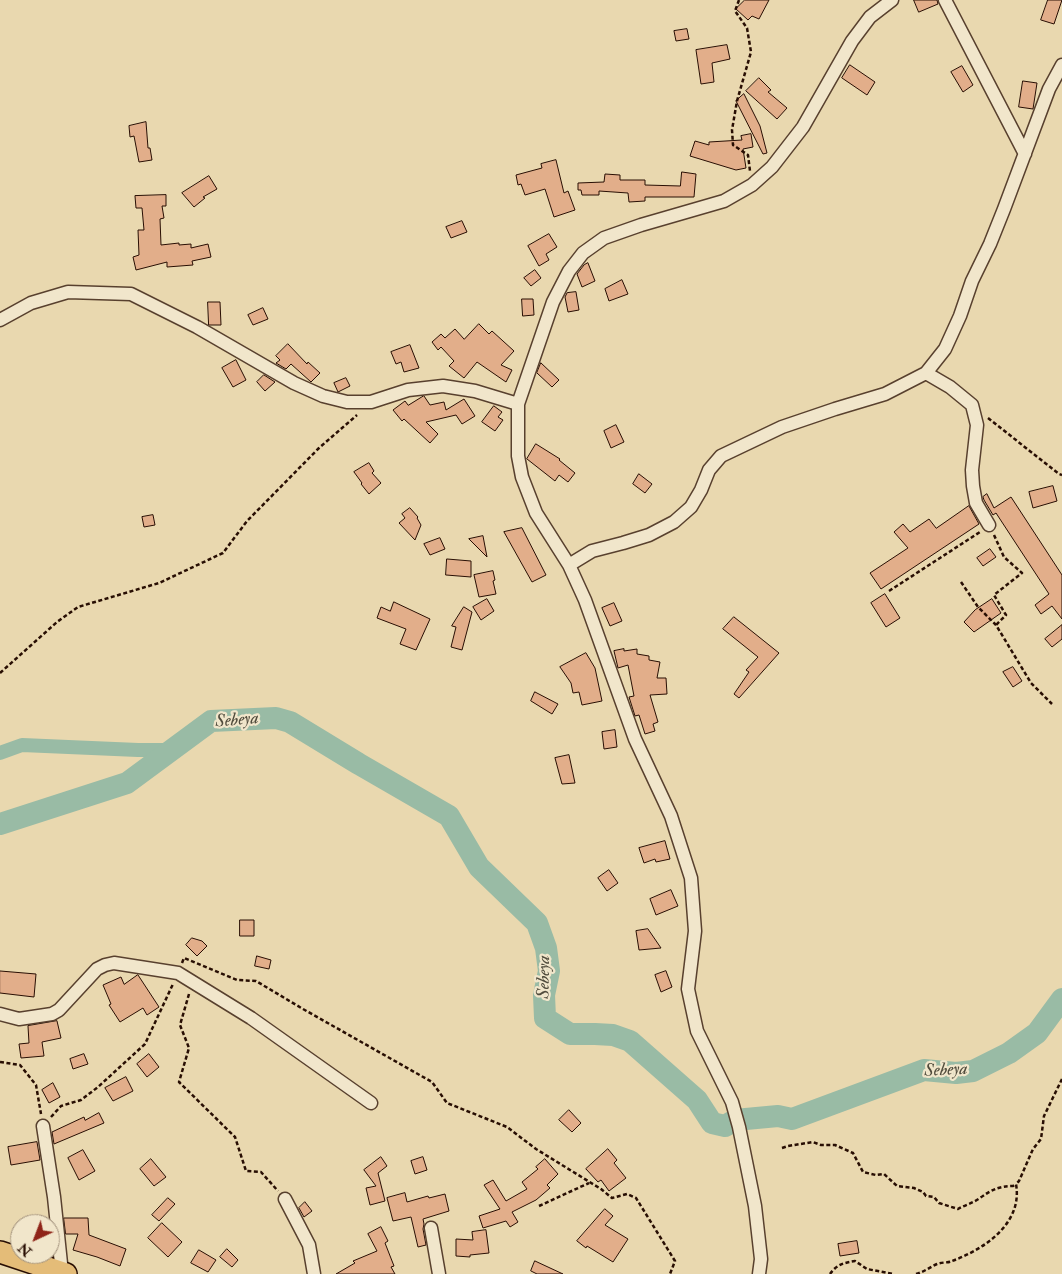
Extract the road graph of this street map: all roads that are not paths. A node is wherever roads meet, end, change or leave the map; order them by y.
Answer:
1 (892, 0) edge
2 (945, 0) edge
3 (1062, 65) edge
4 (1025, 154) junction
5 (0, 320) edge
6 (926, 373) junction
7 (518, 404) junction
8 (990, 525) road end
9 (569, 565) junction
10 (0, 1014) edge
11 (371, 1103) dead end
12 (43, 1126) road end
13 (285, 1199) road end
14 (431, 1228) dead end
15 (0, 1252) edge
16 (64, 1273) edge
17 (314, 1274) edge
18 (439, 1274) edge
19 (759, 1274) edge

1 - 7 street
2 - 4 street
3 - 4 street
4 - 6 street
5 - 7 street
6 - 8 street
6 - 9 street
7 - 9 street
9 - 19 street
10 - 11 street
12 - 16 street
13 - 17 street
14 - 18 street
15 - 16 highway

